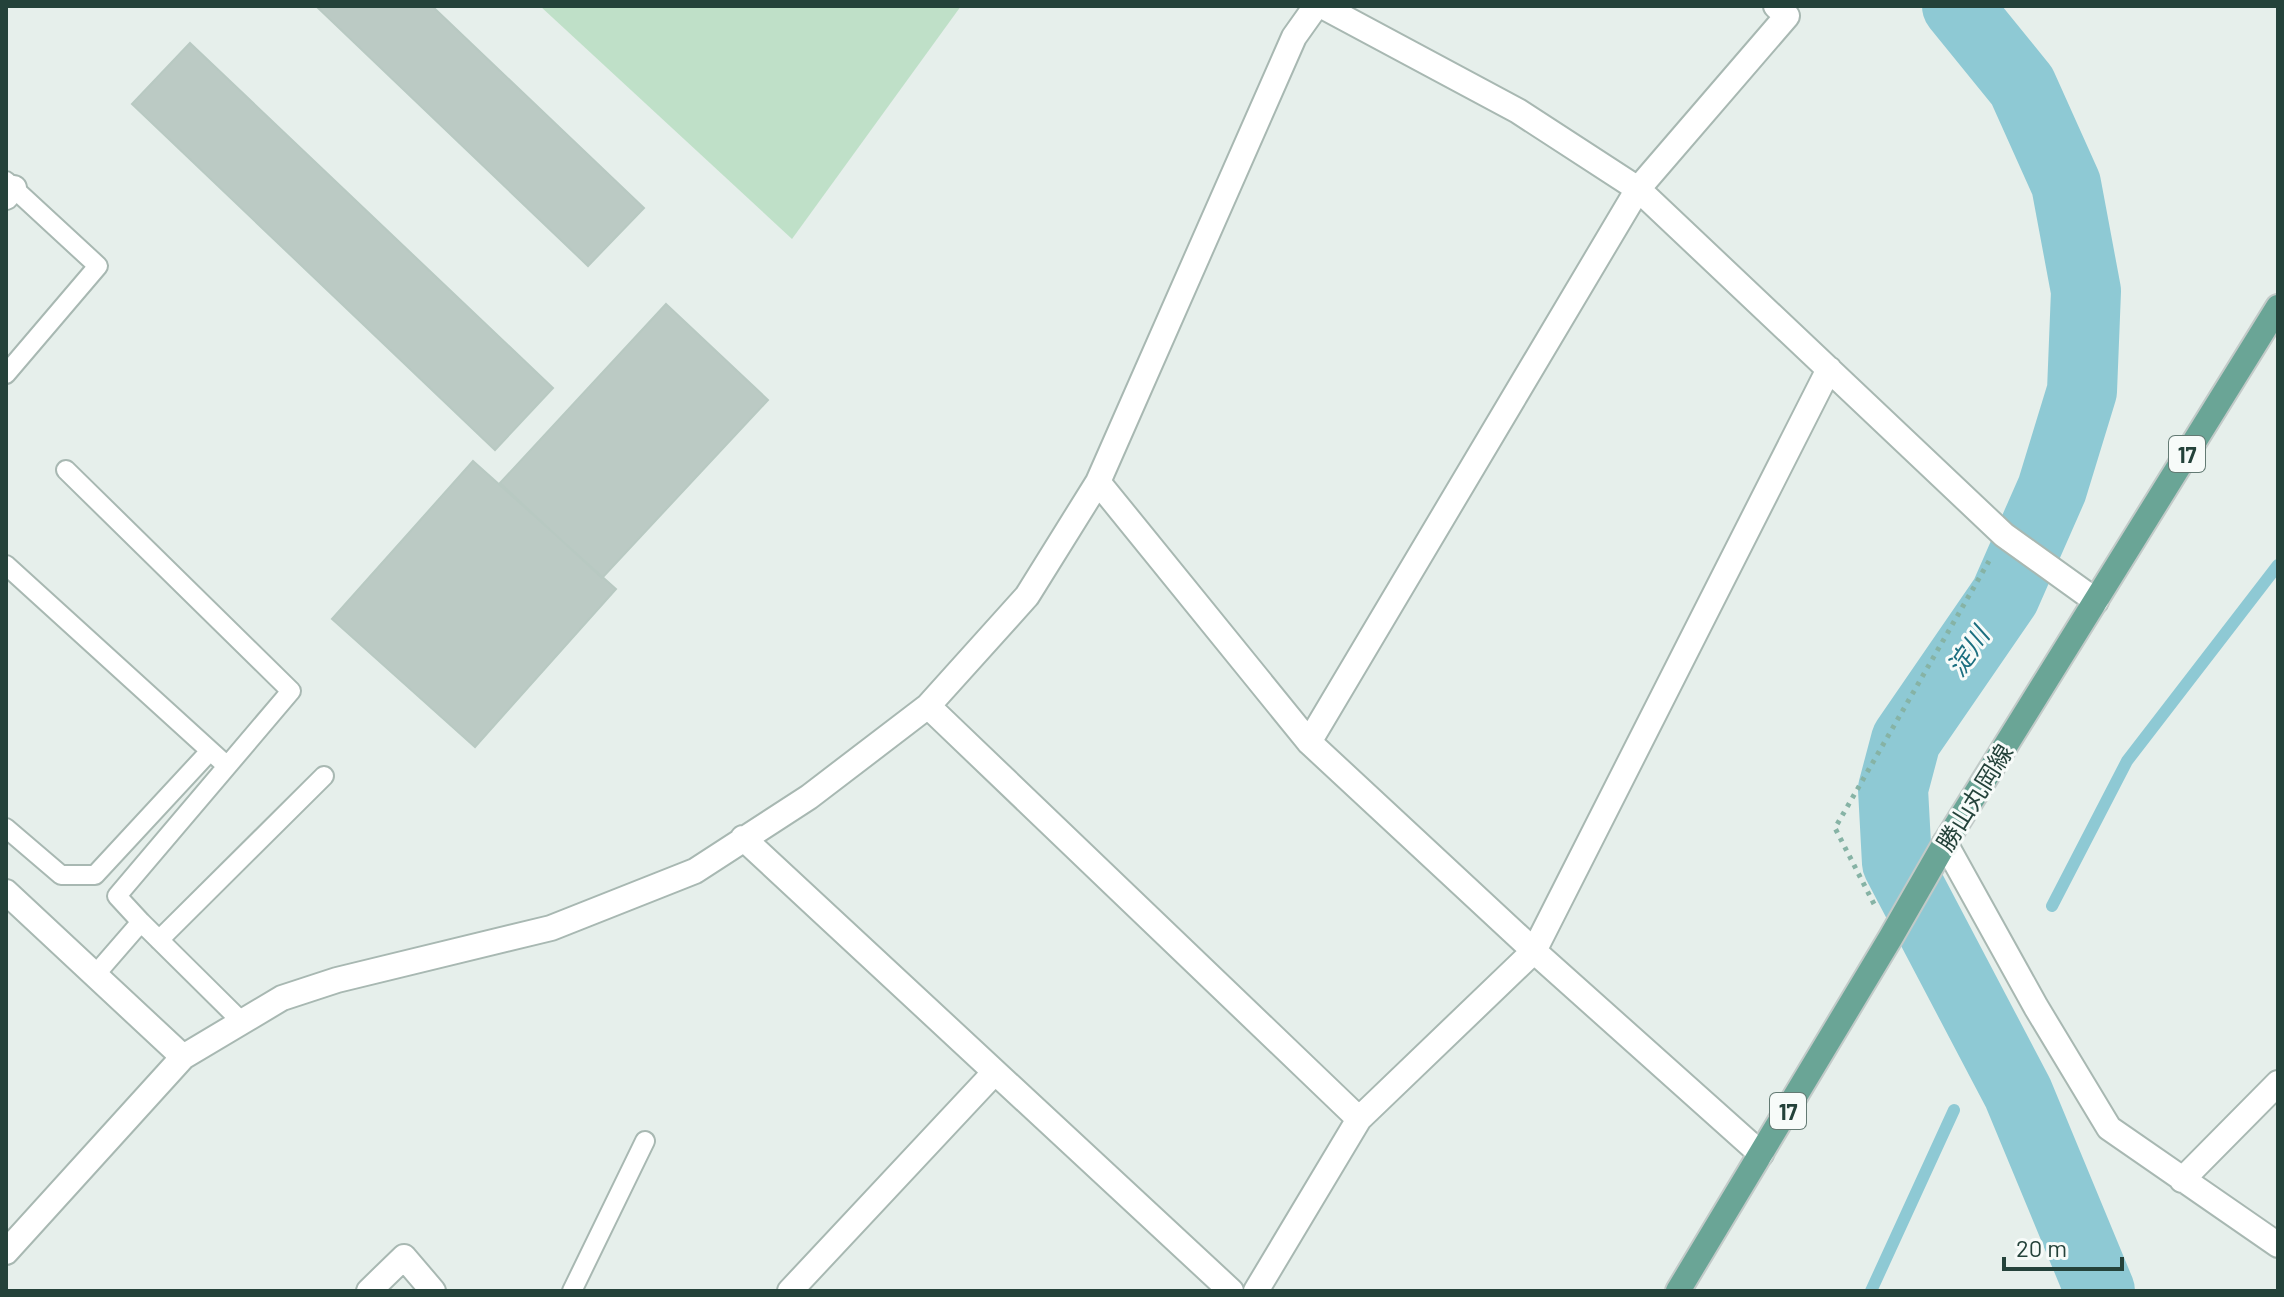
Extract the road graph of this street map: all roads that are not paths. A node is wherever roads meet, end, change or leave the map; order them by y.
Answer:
1 (1316, 6) edge
2 (1322, 6) edge
3 (1776, 6) edge
4 (9, 189) edge
5 (1638, 189) junction
6 (2278, 307) edge
7 (1829, 369) junction
8 (6, 374) edge
9 (66, 470) dead end
10 (1098, 482) junction
11 (6, 565) edge
12 (2096, 601) junction
13 (928, 706) junction
14 (1309, 742) junction
15 (210, 751) junction
16 (227, 766) junction
17 (324, 776) dead end
18 (6, 828) edge
19 (743, 838) junction
20 (1945, 843) junction
21 (6, 892) edge
22 (141, 922) junction
23 (159, 940) junction
24 (1534, 951) junction
25 (95, 975) junction
26 (242, 1022) junction
27 (183, 1057) junction
28 (995, 1072) junction
29 (2278, 1083) edge
30 (1359, 1119) junction
31 (645, 1141) dead end
32 (1761, 1154) junction
33 (2182, 1180) junction
34 (2278, 1245) edge
35 (6, 1252) edge
36 (574, 1290) edge
37 (369, 1291) edge
38 (433, 1291) edge
39 (790, 1291) edge
40 (1231, 1291) edge
41 (1256, 1291) edge
42 (1678, 1291) edge

1 - 10 street
2 - 5 street
3 - 5 street
4 - 8 lane
5 - 7 street
5 - 14 street
6 - 12 main road, 勝山丸岡線 / 17
7 - 12 street
7 - 24 street
9 - 16 lane
10 - 13 street
10 - 14 street
11 - 15 lane
12 - 20 main road, 勝山丸岡線 / 17
13 - 19 street
13 - 30 street
14 - 24 street
15 - 16 lane
15 - 18 lane
16 - 22 lane
17 - 23 lane
19 - 26 street
19 - 28 street
20 - 32 main road, 勝山丸岡線 / 17
20 - 33 street
21 - 25 street
22 - 23 lane
22 - 25 lane
23 - 26 lane
24 - 30 street
24 - 32 street
25 - 27 street
26 - 27 street
27 - 35 street
28 - 39 street
28 - 40 street
29 - 33 street
30 - 41 street
31 - 36 lane
32 - 42 main road, 勝山丸岡線 / 17
33 - 34 street
37 - 38 street

